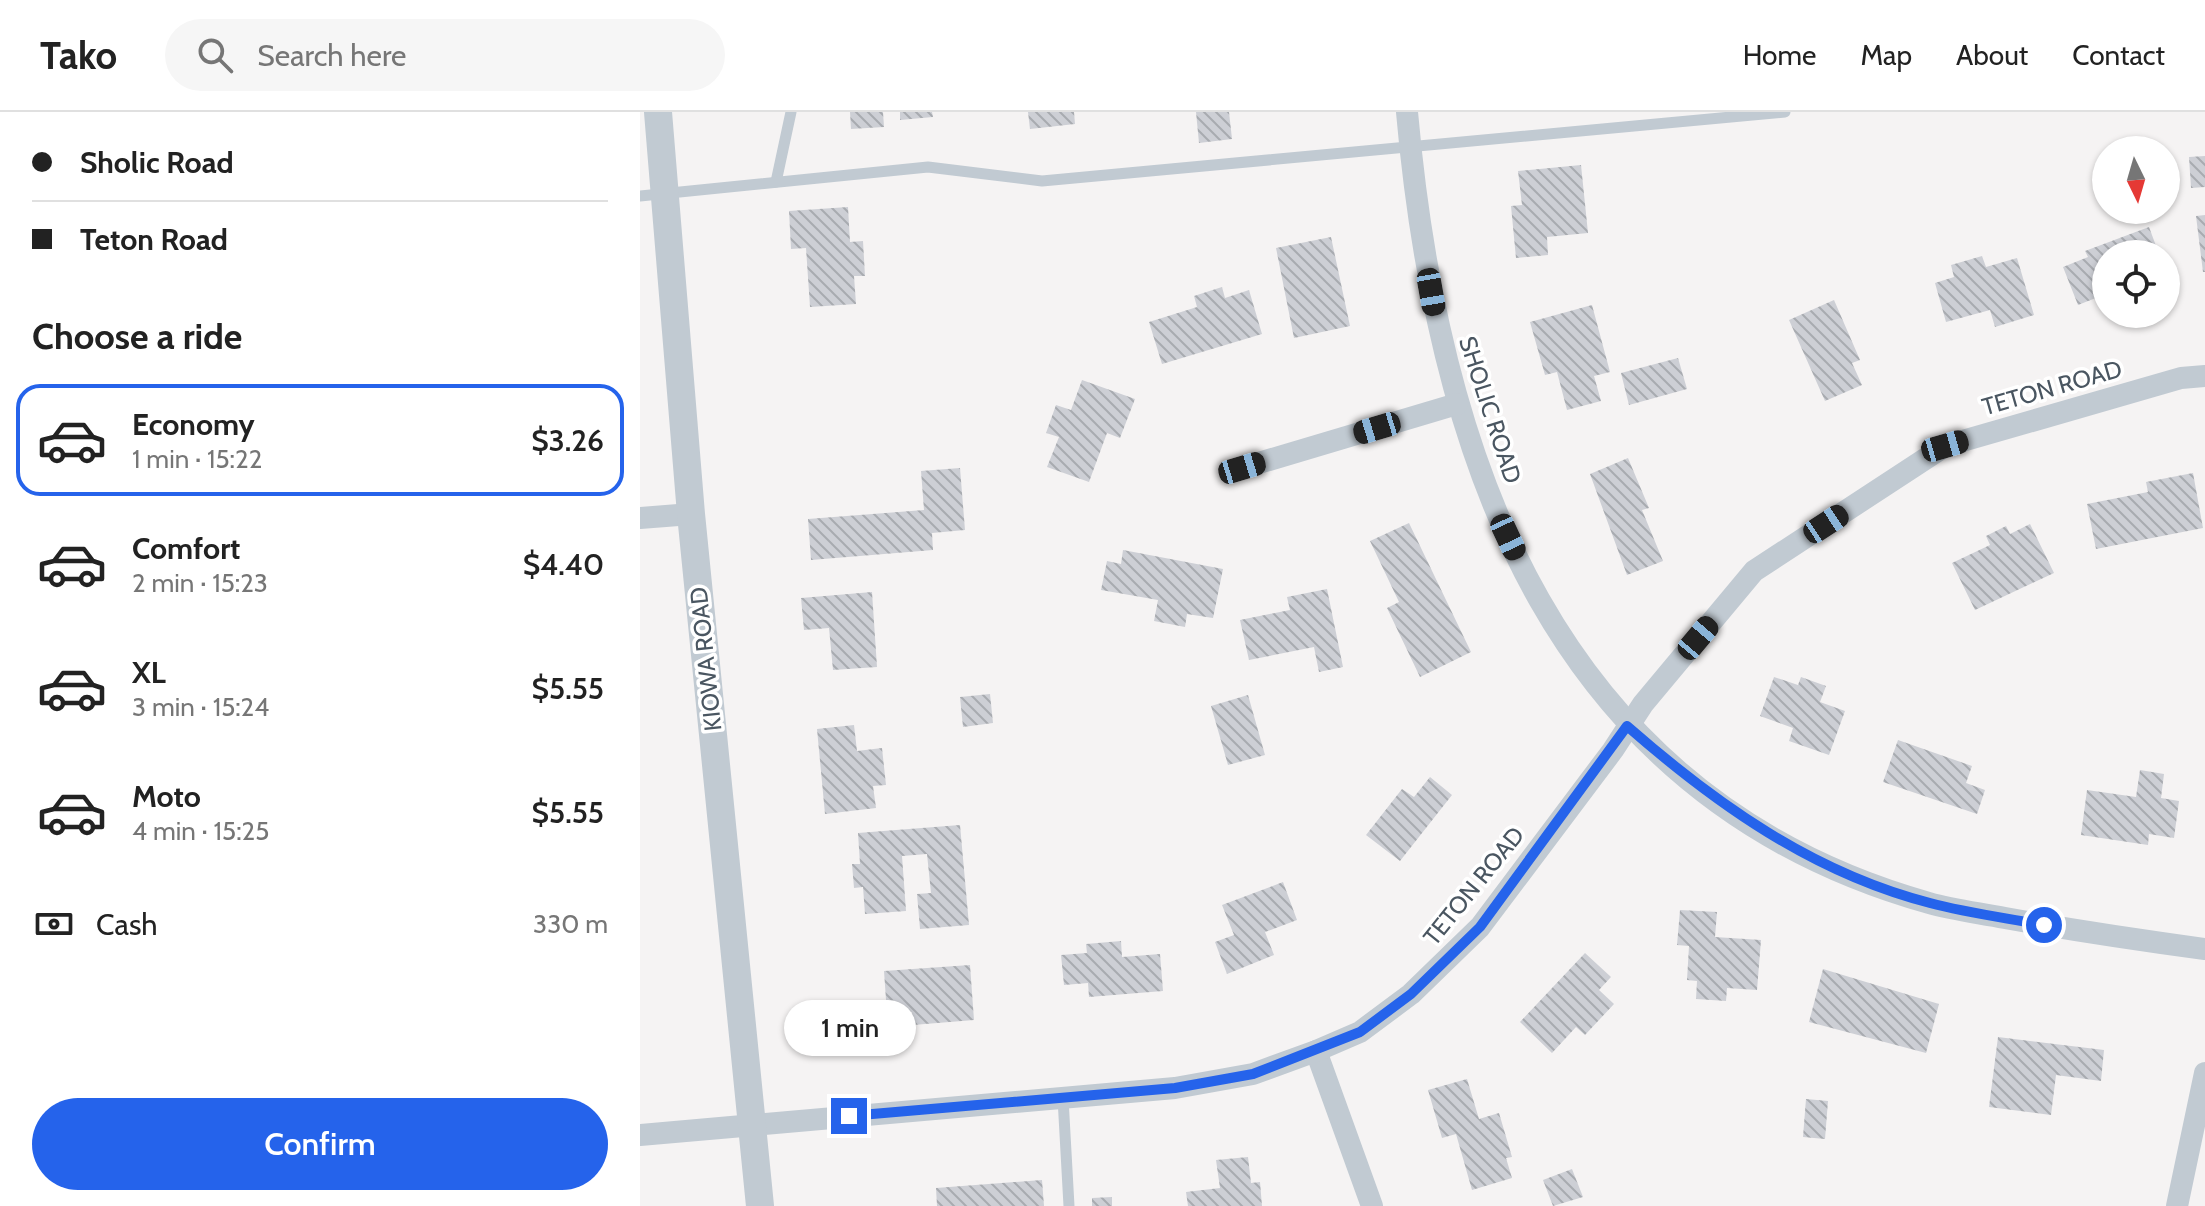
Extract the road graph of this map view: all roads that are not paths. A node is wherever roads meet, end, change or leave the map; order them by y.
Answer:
1 (658, 112) edge
2 (791, 112) edge
3 (1407, 112) edge
4 (1785, 112) edge
5 (1410, 146) junction
6 (776, 182) junction
7 (652, 195) edge
8 (2205, 376) edge
9 (1457, 404) junction
10 (1242, 468) dead end
11 (691, 514) junction
12 (640, 518) edge
13 (1627, 726) junction
14 (2205, 949) edge
15 (1316, 1051) junction
16 (2205, 1073) edge
17 (1063, 1098) junction
18 (754, 1124) junction
19 (640, 1135) edge
20 (760, 1206) edge
21 (1069, 1206) edge
22 (1372, 1206) edge
23 (2177, 1206) edge

1 - 7 street, KIOWA ROAD
2 - 6 lane
3 - 5 street, SHOLIC ROAD
4 - 5 lane
5 - 6 lane
5 - 9 street, SHOLIC ROAD
6 - 7 lane
7 - 11 street, KIOWA ROAD
8 - 13 street, TETON ROAD
9 - 10 street
9 - 13 street, SHOLIC ROAD
11 - 12 street
11 - 18 street, KIOWA ROAD
13 - 14 street, SHOLIC ROAD
13 - 15 street, TETON ROAD
15 - 17 street, TETON ROAD
15 - 22 street
16 - 23 street
17 - 18 street, TETON ROAD
17 - 21 lane
18 - 19 street, TETON ROAD
18 - 20 street, KIOWA ROAD

